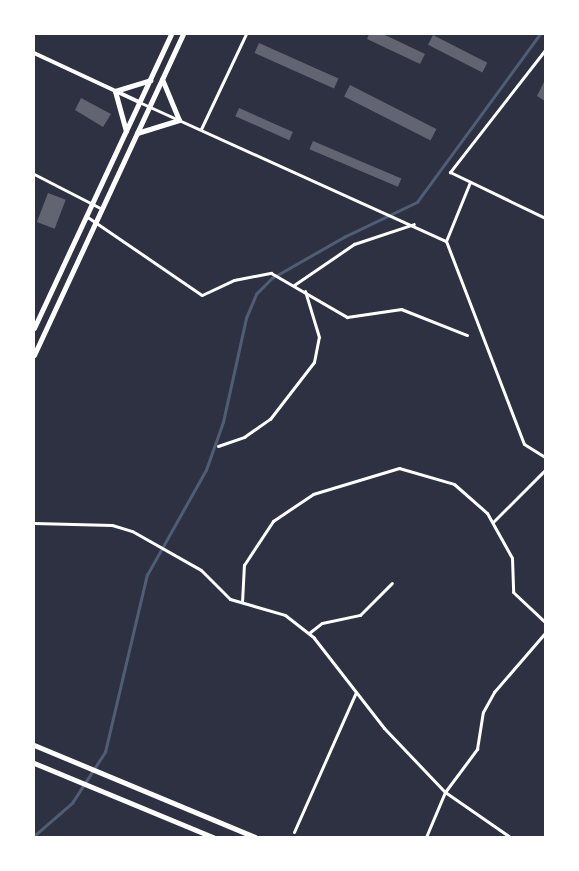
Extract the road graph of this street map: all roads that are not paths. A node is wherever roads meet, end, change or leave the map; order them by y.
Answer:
1 (171, 34) edge
2 (182, 34) edge
3 (246, 34) edge
4 (545, 50) edge
5 (34, 53) edge
6 (162, 79) junction
7 (150, 80) junction
8 (115, 91) junction
9 (140, 102) junction
10 (149, 106) junction
11 (179, 120) junction
12 (201, 129) junction
13 (126, 131) junction
14 (137, 133) junction
15 (34, 174) edge
16 (470, 182) junction
17 (92, 204) junction
18 (102, 209) junction
19 (86, 216) junction
20 (545, 218) edge
21 (96, 222) junction
22 (414, 224) junction
23 (446, 240) junction
24 (294, 285) junction
25 (304, 290) junction
26 (34, 328) edge
27 (467, 335) dead end
28 (34, 355) edge
29 (218, 446) dead end
30 (545, 456) edge
31 (545, 470) edge
32 (493, 522) junction
33 (34, 523) edge
34 (392, 583) dead end
35 (242, 602) junction
36 (545, 622) edge
37 (309, 633) junction
38 (545, 633) edge
39 (356, 692) junction
40 (34, 745) edge
41 (34, 763) edge
42 (445, 792) junction
43 (294, 832) dead end
44 (213, 837) edge
45 (255, 837) edge
46 (426, 837) edge
47 (510, 837) edge

1 - 7 main road
2 - 6 main road
3 - 12 street
4 - 16 street
5 - 8 street
6 - 10 main road
6 - 11 main road
7 - 8 main road
7 - 9 main road
8 - 9 street
8 - 13 main road
9 - 10 street
9 - 13 main road
10 - 11 street
10 - 14 main road
11 - 12 street
11 - 14 main road
12 - 22 street
13 - 17 main road
14 - 18 main road
15 - 17 street
16 - 20 street
16 - 23 street
17 - 18 street
17 - 19 main road
18 - 21 main road
19 - 21 street
19 - 26 main road
21 - 24 street
21 - 28 main road
22 - 23 street
22 - 24 street
23 - 30 street
24 - 25 street
25 - 27 street
25 - 29 street
31 - 32 street
32 - 35 street
32 - 36 street
33 - 35 street
34 - 37 street
35 - 37 street
37 - 39 street
38 - 42 street
39 - 42 street
39 - 43 street
40 - 45 main road
41 - 44 main road
42 - 46 street
42 - 47 street

